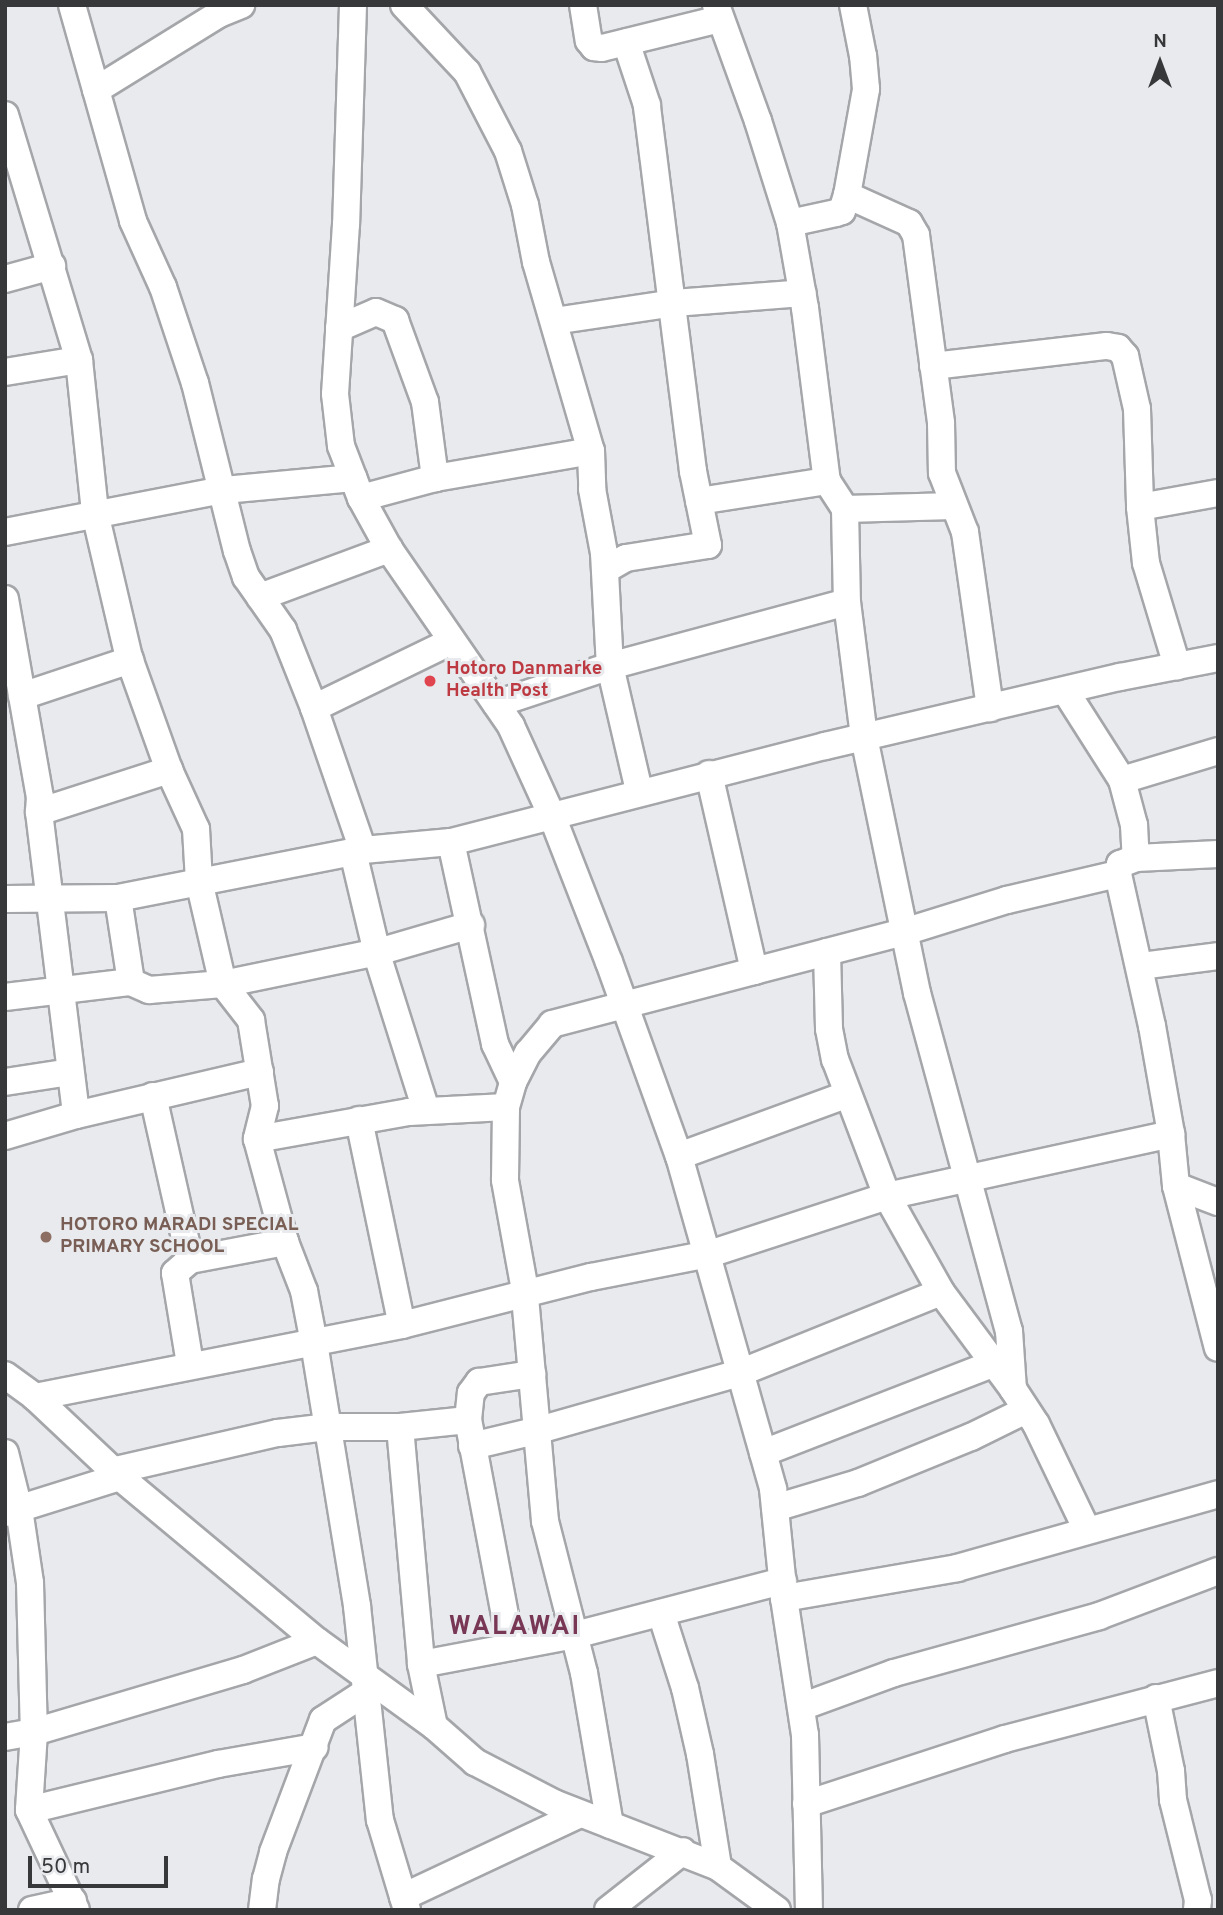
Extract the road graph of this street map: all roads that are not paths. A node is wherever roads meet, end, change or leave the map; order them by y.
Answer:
1 (72, 5) edge
2 (241, 5) edge
3 (353, 5) edge
4 (404, 5) edge
5 (583, 5) edge
6 (853, 5) edge
7 (718, 12) edge
8 (626, 42) junction
9 (96, 89) junction
10 (5, 115) edge
11 (10, 143) edge
12 (847, 195) junction
13 (790, 223) junction
14 (52, 266) junction
15 (5, 279) edge
16 (803, 293) junction
17 (674, 303) junction
18 (554, 321) junction
19 (340, 328) junction
20 (79, 360) junction
21 (933, 366) junction
22 (5, 372) edge
23 (591, 451) junction
24 (435, 478) junction
25 (827, 481) junction
26 (357, 488) junction
27 (224, 490) junction
28 (1218, 493) edge
29 (699, 501) junction
30 (954, 506) junction
31 (1140, 507) junction
32 (845, 509) junction
33 (95, 513) junction
34 (5, 532) edge
35 (389, 549) junction
36 (604, 570) junction
37 (260, 597) junction
38 (5, 600) edge
39 (847, 602) junction
40 (452, 642) junction
41 (1218, 658) edge
42 (130, 660) junction
43 (610, 666) junction
44 (1177, 666) junction
45 (1066, 692) junction
46 (22, 696) junction
47 (496, 704) junction
48 (314, 708) junction
49 (990, 708) junction
50 (864, 737) junction
51 (1218, 751) edge
52 (169, 770) junction
53 (709, 774) junction
54 (1122, 780) junction
55 (639, 792) junction
56 (38, 811) junction
57 (552, 816) junction
58 (451, 842) junction
59 (358, 851) junction
60 (1218, 854) edge
61 (1127, 866) junction
62 (199, 881) junction
63 (118, 898) junction
64 (5, 899) edge
65 (50, 899) junction
66 (471, 925) junction
67 (904, 932) junction
68 (378, 952) junction
69 (827, 952) junction
70 (1218, 956) edge
71 (1141, 966) junction
72 (754, 971) junction
73 (131, 982) junction
74 (223, 984) junction
75 (59, 989) junction
76 (5, 997) edge
77 (625, 1003) junction
78 (70, 1072) junction
79 (260, 1072) junction
80 (5, 1082) edge
81 (510, 1095) junction
82 (846, 1095) junction
83 (153, 1096) junction
84 (426, 1110) junction
85 (76, 1115) junction
86 (359, 1120) junction
87 (1171, 1133) junction
88 (5, 1136) edge
89 (257, 1139) junction
90 (679, 1156) junction
91 (967, 1177) junction
92 (1176, 1186) junction
93 (887, 1196) junction
94 (1218, 1202) edge
95 (285, 1242) junction
96 (709, 1254) junction
97 (190, 1260) junction
98 (941, 1292) junction
99 (524, 1295) junction
100 (402, 1325) junction
101 (314, 1343) junction
102 (1218, 1348) edge
103 (190, 1364) junction
104 (993, 1364) junction
105 (742, 1372) junction
106 (532, 1374) junction
107 (5, 1375) edge
108 (35, 1397) junction
109 (1020, 1399) junction
110 (327, 1427) junction
111 (400, 1427) junction
112 (539, 1430) junction
113 (470, 1433) junction
114 (5, 1453) edge
115 (763, 1453) junction
116 (118, 1473) junction
117 (1218, 1494) edge
118 (775, 1508) junction
119 (12, 1511) edge
120 (1087, 1530) junction
121 (1218, 1571) edge
122 (784, 1589) junction
123 (661, 1613) junction
124 (575, 1634) junction
125 (317, 1641) junction
126 (511, 1647) junction
127 (421, 1664) junction
128 (366, 1683) junction
129 (1218, 1683) edge
130 (1156, 1698) junction
131 (802, 1707) junction
132 (434, 1726) junction
133 (34, 1732) junction
134 (5, 1737) edge
135 (315, 1747) junction
136 (806, 1804) junction
137 (29, 1810) junction
138 (580, 1814) junction
139 (610, 1825) junction
140 (683, 1851) junction
141 (718, 1867) junction
142 (405, 1903) edge
143 (74, 1905) edge
144 (32, 1910) edge
145 (262, 1910) edge
146 (608, 1910) edge
147 (777, 1910) edge
148 (809, 1910) edge
149 (1197, 1910) edge

1 - 9 street
2 - 9 street
3 - 19 street
4 - 18 street
5 - 8 street
6 - 12 street
7 - 8 street
7 - 13 street
8 - 17 street
9 - 27 street
10 - 11 street
11 - 14 street
12 - 13 street
12 - 21 street
13 - 16 street
14 - 15 street
14 - 20 street
16 - 17 street
16 - 25 street
17 - 18 street
17 - 29 street
18 - 23 street
19 - 24 street
19 - 26 street
20 - 22 street
20 - 33 street
21 - 30 street
21 - 31 street
23 - 24 street
23 - 36 street
24 - 26 street
25 - 29 street
25 - 32 street
26 - 27 street
26 - 35 street
27 - 33 street
27 - 37 street
28 - 31 street
29 - 36 street
30 - 32 street
30 - 49 street
31 - 44 street
32 - 39 street
33 - 34 street
33 - 42 street
35 - 37 street
35 - 40 street
36 - 43 street
37 - 48 street
38 - 46 street
39 - 43 street
39 - 50 street
40 - 47 street
40 - 48 street
41 - 44 street
42 - 46 street
42 - 52 street
43 - 47 street
43 - 55 street
44 - 45 street
45 - 49 street
45 - 54 street
46 - 56 street
47 - 57 street
48 - 59 street
49 - 50 street
50 - 53 street
50 - 67 street
51 - 54 street
52 - 56 street
52 - 62 street
53 - 55 street
53 - 72 street
54 - 61 street
55 - 57 street
56 - 65 street
57 - 58 street
57 - 77 street
58 - 59 street
58 - 66 street
59 - 62 street
59 - 68 street
60 - 61 street
61 - 67 street
61 - 71 street
62 - 63 street
62 - 74 street
63 - 65 street
63 - 73 street
64 - 65 street
65 - 75 street
66 - 68 street
66 - 81 street
67 - 69 street
67 - 91 street
68 - 74 street
68 - 84 street
69 - 72 street
69 - 82 street
70 - 71 street
71 - 87 street
72 - 77 street
73 - 74 street
73 - 75 street
74 - 79 street
75 - 76 street
75 - 78 street
77 - 81 street
77 - 90 street
78 - 80 street
78 - 85 street
79 - 83 street
79 - 89 street
81 - 84 street
81 - 99 street
82 - 90 street
82 - 93 street
83 - 85 street
83 - 97 street
84 - 86 street
85 - 88 street
86 - 89 street
86 - 100 street
87 - 91 street
87 - 92 street
89 - 95 street
90 - 96 street
91 - 93 street
91 - 109 street
92 - 94 street
92 - 102 street
93 - 96 street
93 - 98 street
95 - 97 street
95 - 101 street
96 - 99 street
96 - 105 street
97 - 103 street
98 - 104 street
98 - 105 street
99 - 100 street
99 - 106 street
100 - 101 street
101 - 103 street
101 - 110 street
103 - 108 street
104 - 109 street
104 - 115 street
105 - 112 street
105 - 115 street
106 - 112 street
106 - 113 street
107 - 108 street
108 - 116 street
109 - 118 street
109 - 120 street
110 - 111 street
110 - 116 street
110 - 128 street
111 - 113 street
111 - 127 street
112 - 113 street
112 - 124 street
113 - 126 street
114 - 119 street
115 - 118 street
116 - 119 street
116 - 125 street
117 - 120 street
118 - 122 street
119 - 133 street
120 - 122 street
121 - 131 street
122 - 123 street
122 - 131 street
123 - 124 street
123 - 141 street
124 - 126 street
124 - 139 street
125 - 128 street
125 - 133 street
126 - 127 street
127 - 132 street
128 - 132 street
128 - 135 street
128 - 142 street
129 - 130 street
130 - 136 street
130 - 149 street
131 - 136 street
132 - 138 street
133 - 134 street
133 - 137 street
135 - 137 street
135 - 145 street
136 - 148 street
137 - 143 street
138 - 139 street
138 - 142 street
139 - 140 street
140 - 141 street
140 - 146 street
141 - 147 street
143 - 144 street

